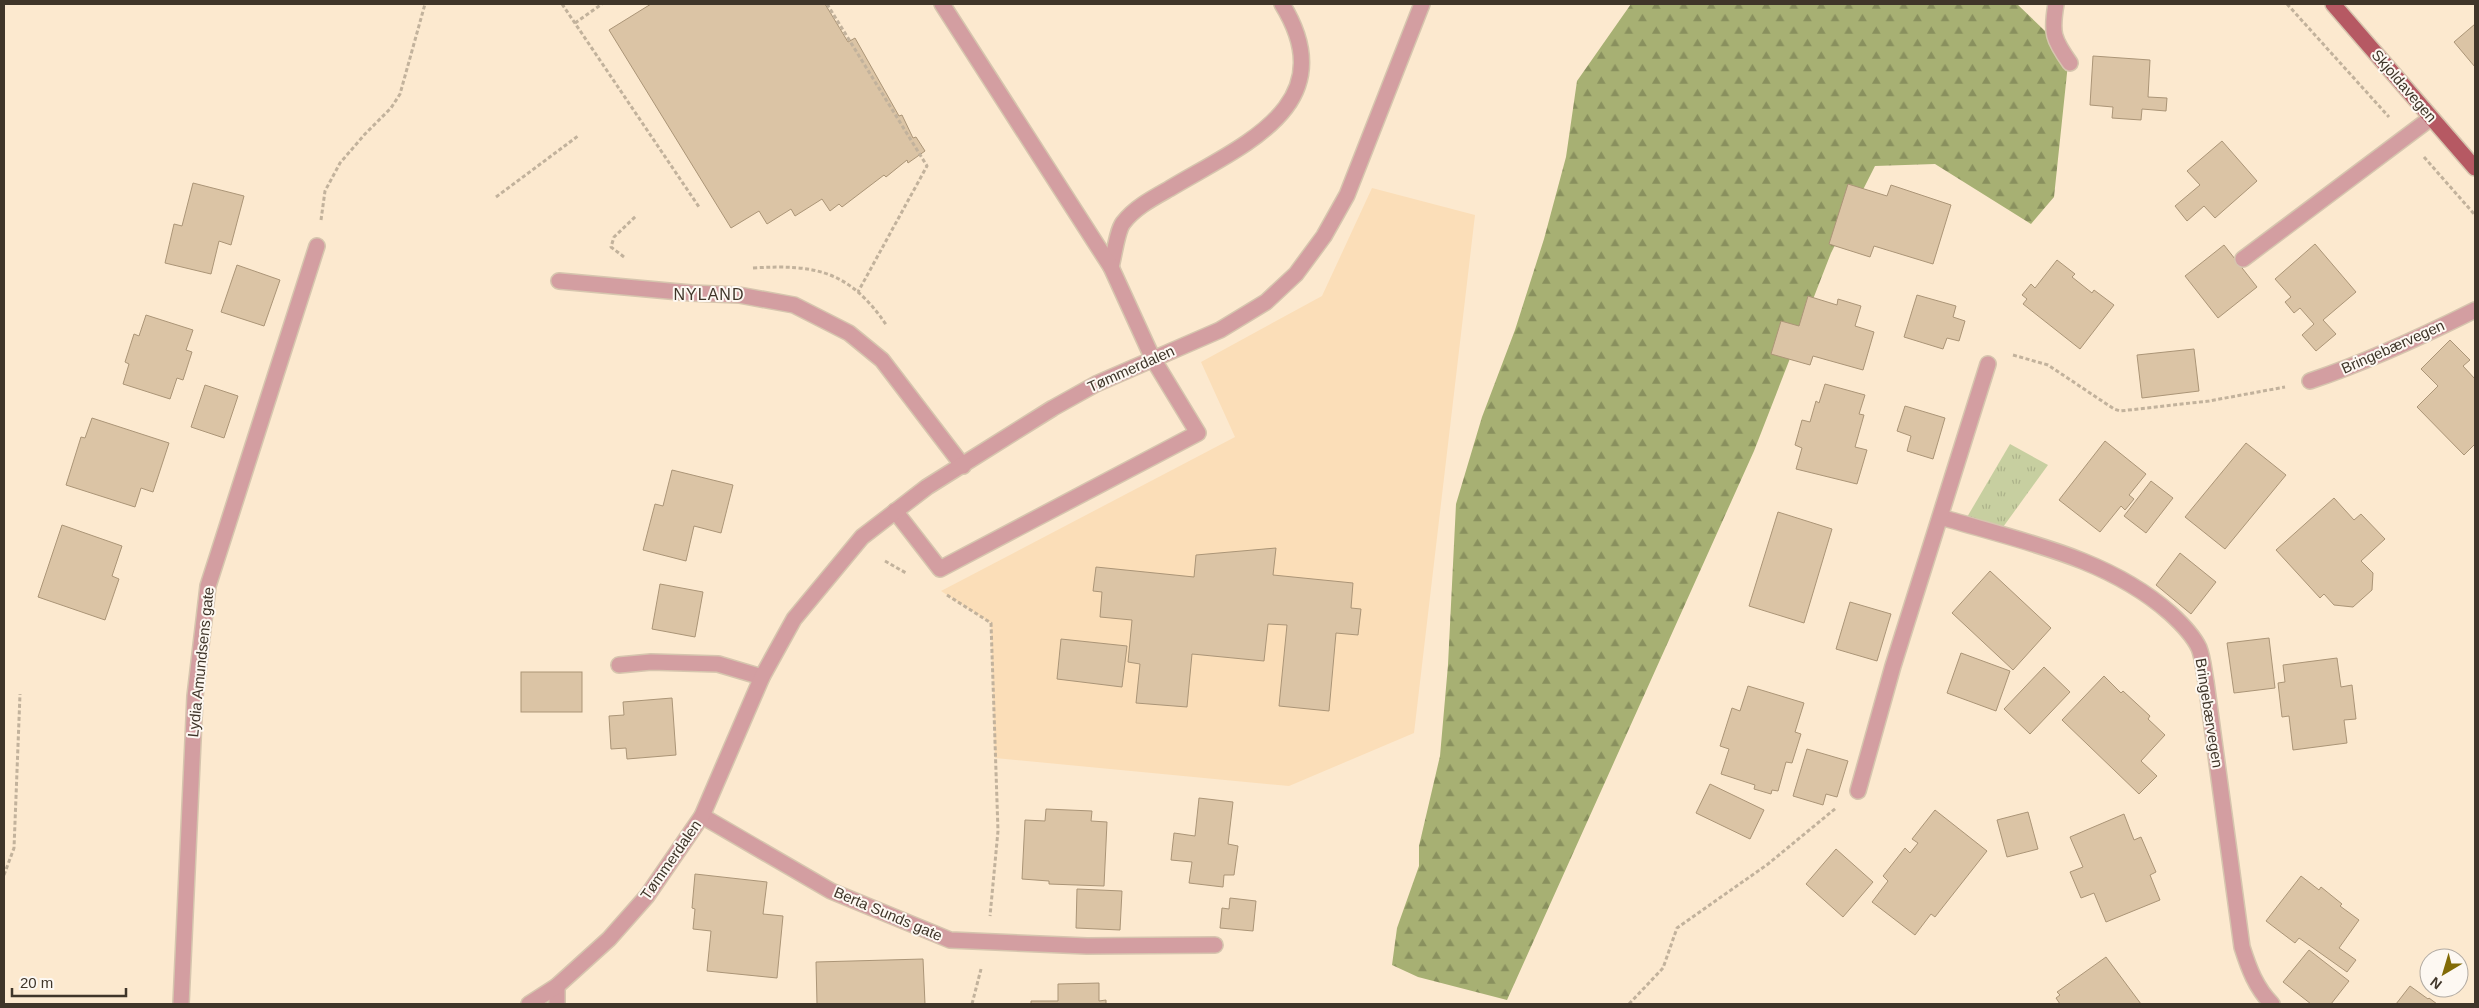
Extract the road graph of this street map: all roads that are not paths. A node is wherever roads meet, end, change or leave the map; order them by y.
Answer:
1 (942, 4) edge
2 (1282, 4) edge
3 (1422, 4) edge
4 (2056, 4) edge
5 (2333, 4) edge
6 (2070, 63) dead end
7 (2431, 118) junction
8 (2475, 168) edge
9 (317, 246) road end
10 (2242, 259) dead end
11 (1111, 267) junction
12 (559, 280) dead end
13 (2475, 310) edge
14 (1153, 359) junction
15 (1988, 364) road end
16 (2310, 381) road end
17 (963, 466) junction
18 (895, 511) junction
19 (1941, 517) junction
20 (619, 665) dead end
21 (762, 677) junction
22 (1858, 791) road end
23 (702, 816) junction
24 (1215, 945) dead end
25 (557, 986) junction
26 (181, 1004) edge
27 (529, 1004) edge
28 (557, 1004) edge
29 (2272, 1004) edge

1 - 11 street
2 - 11 street
3 - 14 street, Tømmerdalen
4 - 6 street
5 - 7 main road, Skjoldavegen
7 - 8 main road, Skjoldavegen
7 - 10 street
9 - 26 street, Lydia Amundsens gate
11 - 14 street
12 - 17 street
13 - 16 street, Bringebærvegen
14 - 17 street, Tømmerdalen
14 - 18 street
15 - 19 street
17 - 18 street, Tømmerdalen
18 - 21 street, Tømmerdalen
19 - 22 street
19 - 29 street, Bringebærvegen
20 - 21 street
21 - 23 street, Tømmerdalen
23 - 24 street, Berta Sunds gate
23 - 25 street, Tømmerdalen
25 - 27 street, Tømmerdalen
25 - 28 street

